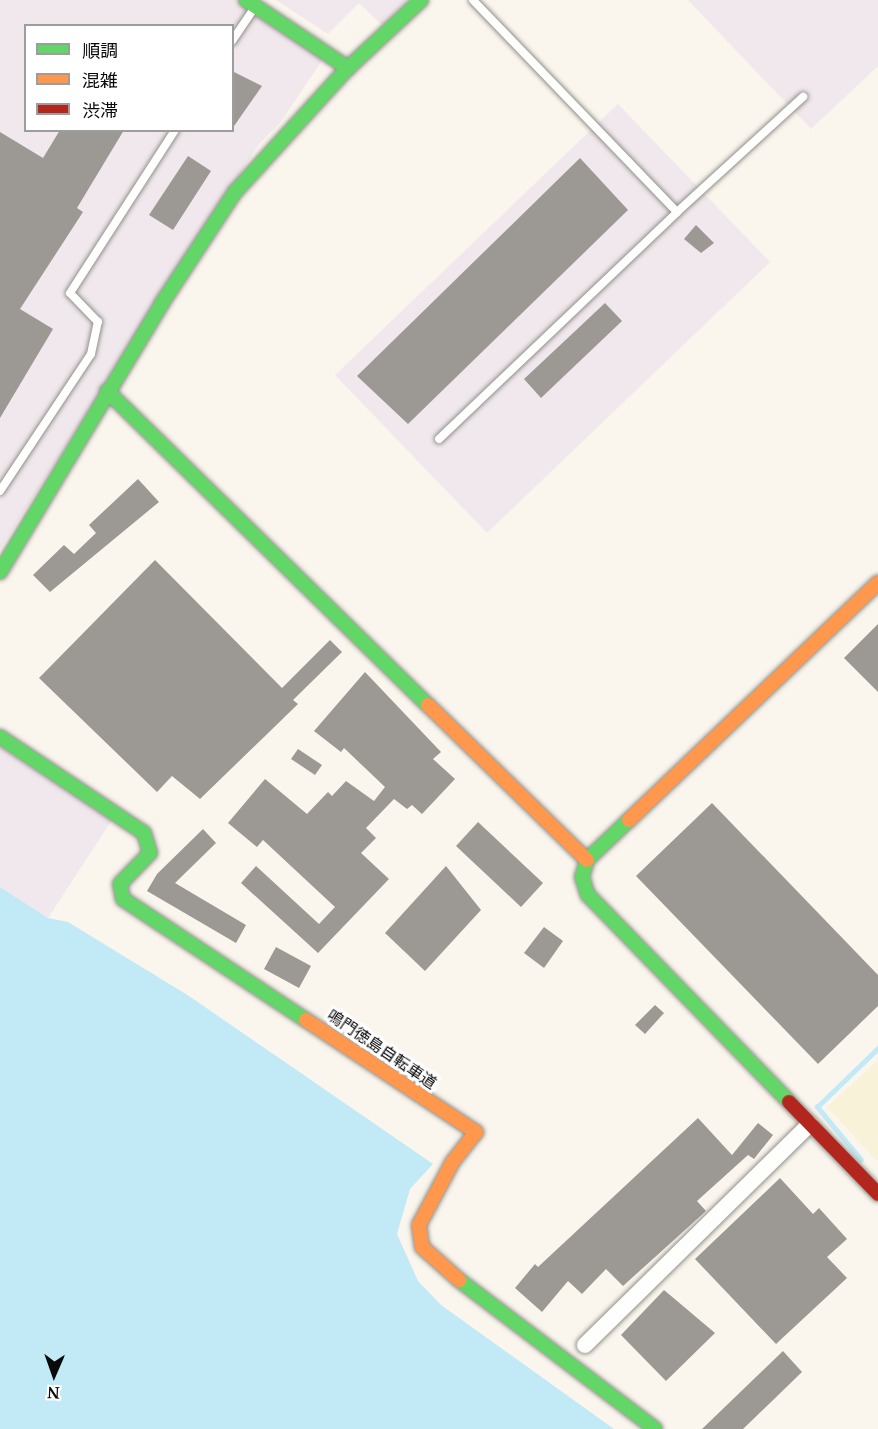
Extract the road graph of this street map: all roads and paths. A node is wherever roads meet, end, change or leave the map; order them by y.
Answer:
1 (421, 0) edge
2 (473, 0) edge
3 (250, 3) edge
4 (234, 37) edge
5 (348, 68) junction
6 (803, 97) dead end
7 (174, 132) edge
8 (677, 212) junction
9 (107, 391) junction
10 (439, 439) dead end
11 (0, 491) edge
12 (0, 572) edge
13 (878, 583) edge
14 (0, 737) edge
15 (587, 860) junction
16 (810, 1124) junction
17 (878, 1194) edge
18 (585, 1345) dead end
19 (655, 1429) edge

1 - 5 street
2 - 8 lane
3 - 4 lane
3 - 5 street
5 - 9 street
6 - 8 lane
7 - 11 lane
8 - 10 lane
9 - 12 street
9 - 15 street
13 - 15 street
14 - 19 street, 鳴門徳島自転車道
15 - 16 street
16 - 17 street
16 - 18 street

